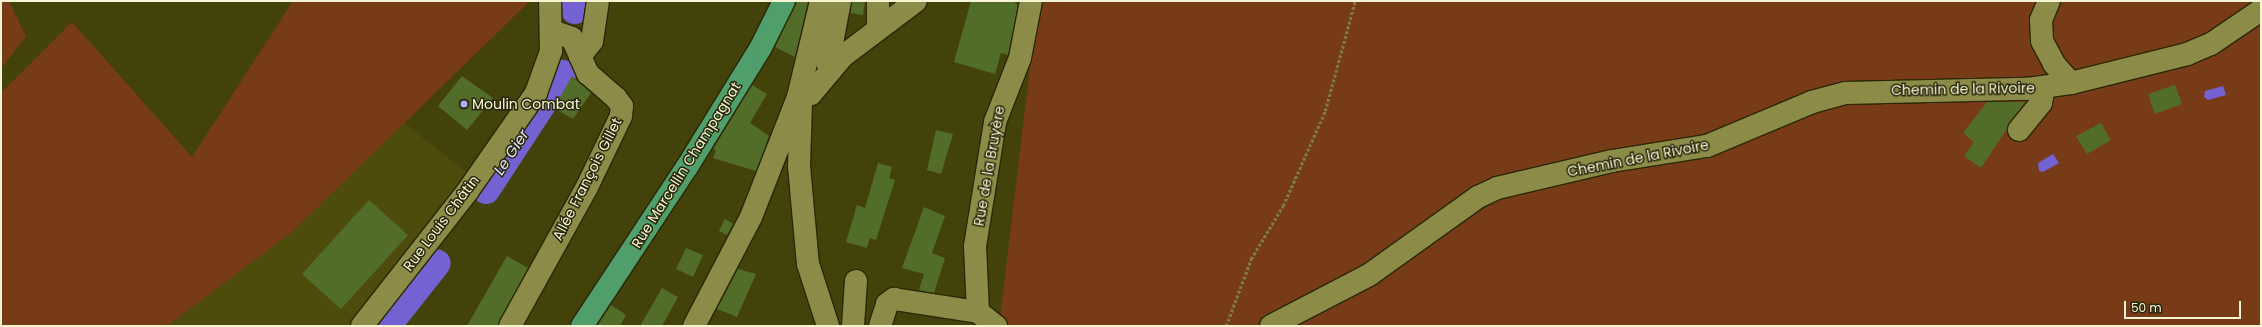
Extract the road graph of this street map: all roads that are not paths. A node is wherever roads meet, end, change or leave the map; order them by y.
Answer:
1 (550, 1) edge
2 (598, 1) edge
3 (784, 1) edge
4 (821, 1) edge
5 (840, 1) edge
6 (878, 1) edge
7 (916, 1) edge
8 (1031, 1) edge
9 (2049, 1) edge
10 (2252, 9) edge
11 (878, 29) junction
12 (552, 31) junction
13 (580, 56) junction
14 (831, 70) junction
15 (2071, 83) junction
16 (2044, 88) junction
17 (798, 97) junction
18 (2019, 130) dead end
19 (734, 254) junction
20 (856, 281) dead end
21 (978, 312) junction
22 (362, 326) edge
23 (510, 326) edge
24 (582, 326) edge
25 (678, 326) edge
26 (694, 326) edge
27 (828, 326) edge
28 (853, 326) edge
29 (880, 326) edge
30 (996, 326) edge
31 (1271, 326) edge

1 - 12 street, Rue Louis Châtin
2 - 13 street
3 - 24 main road, Rue Marcellin Champagnat
4 - 17 street
5 - 14 street
6 - 11 street
7 - 11 street
8 - 21 street, Rue de la Bruyère
9 - 15 street
10 - 15 street, Chemin de la Rivoire
11 - 14 street
12 - 13 street, Allée François Gillet
12 - 22 street, Rue Louis Châtin
13 - 23 street, Allée François Gillet
14 - 17 street
15 - 16 street, Chemin de la Rivoire
16 - 18 street
16 - 31 street, Chemin de la Rivoire
17 - 19 street
17 - 27 street
19 - 25 street
19 - 26 street
20 - 28 street
21 - 29 street
21 - 30 street

